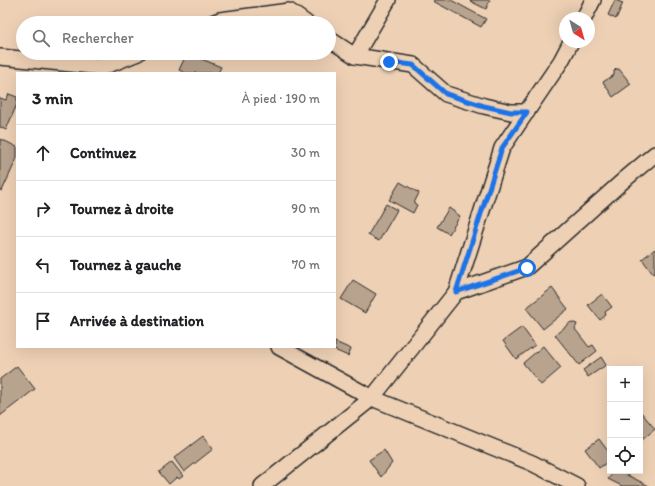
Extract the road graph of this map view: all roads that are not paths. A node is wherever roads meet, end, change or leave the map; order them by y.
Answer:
1 (388, 0) edge
2 (593, 0) edge
3 (587, 12) edge
4 (251, 16) edge
5 (296, 16) edge
6 (336, 44) edge
7 (568, 48) edge
8 (355, 56) junction
9 (0, 57) edge
10 (16, 59) edge
11 (24, 60) edge
12 (124, 60) edge
13 (104, 70) edge
14 (527, 112) junction
15 (655, 154) edge
16 (456, 292) junction
17 (281, 348) edge
18 (372, 398) junction
19 (262, 486) edge
20 (577, 486) edge

1 - 8 street
2 - 3 street
4 - 5 street
6 - 8 street
7 - 14 street
8 - 14 street
9 - 10 street
11 - 13 street
12 - 13 street
14 - 16 street
15 - 16 street
16 - 18 street
17 - 18 street
18 - 19 street
18 - 20 street

